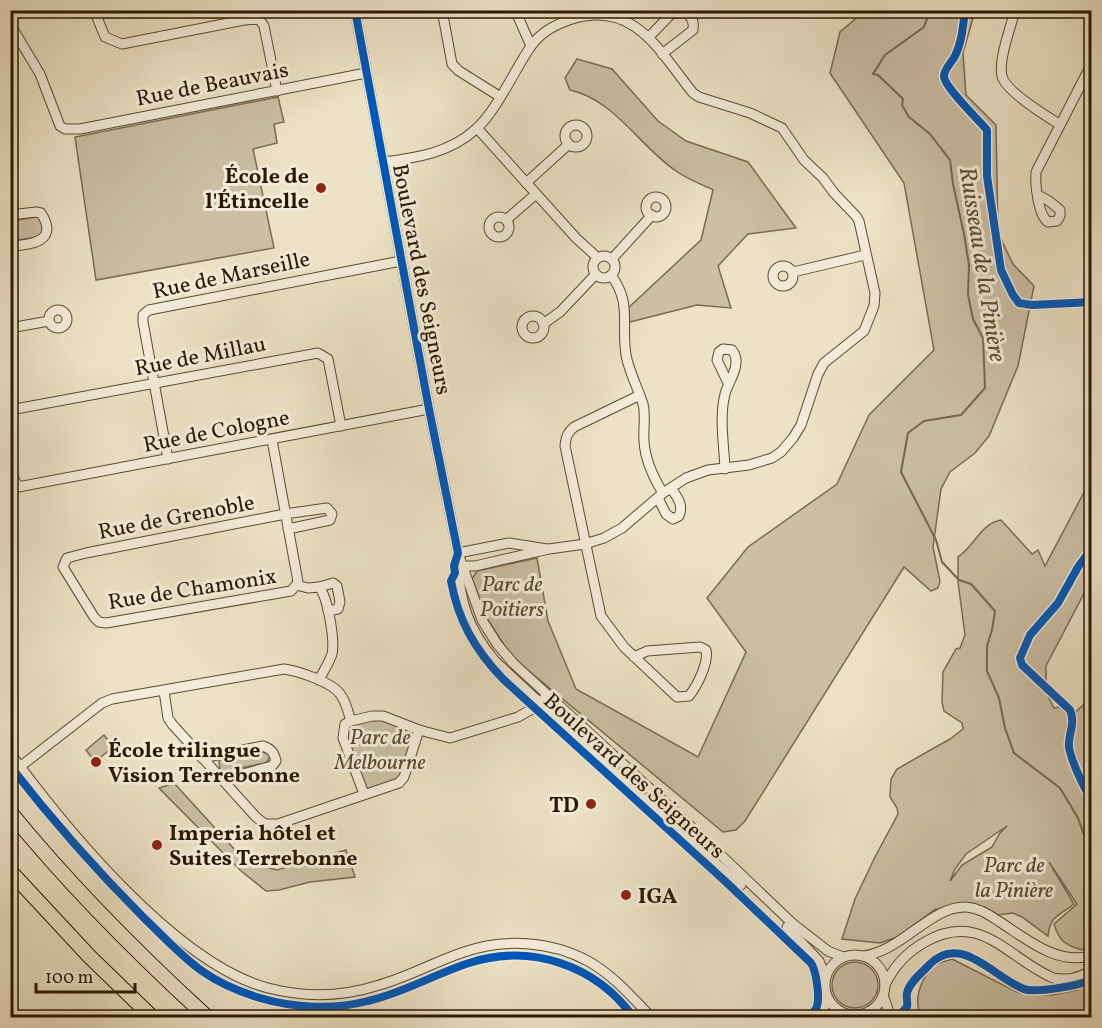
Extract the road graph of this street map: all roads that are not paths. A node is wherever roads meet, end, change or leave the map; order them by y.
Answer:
1 (94, 10) edge
2 (355, 10) edge
3 (442, 10) edge
4 (515, 10) edge
5 (1015, 10) edge
6 (10, 24) edge
7 (649, 37) junction
8 (531, 46) junction
9 (662, 54) junction
10 (1092, 63) edge
11 (366, 73) junction
12 (277, 91) junction
13 (499, 96) junction
14 (1059, 124) junction
15 (477, 128) junction
16 (569, 144) dead end
17 (383, 162) junction
18 (526, 183) junction
19 (536, 194) junction
20 (1038, 195) dead end
21 (10, 215) edge
22 (652, 216) dead end
23 (506, 220) dead end
24 (10, 246) edge
25 (865, 255) junction
26 (598, 258) junction
27 (612, 259) junction
28 (401, 261) junction
29 (793, 272) dead end
30 (596, 274) junction
31 (611, 275) junction
32 (49, 321) dead end
33 (543, 324) dead end
34 (10, 328) edge
35 (728, 382) dead end
36 (154, 383) junction
37 (638, 396) junction
38 (429, 409) junction
39 (10, 410) edge
40 (341, 426) junction
41 (272, 440) junction
42 (168, 459) junction
43 (726, 469) junction
44 (10, 470) edge
45 (14, 489) edge
46 (664, 493) junction
47 (285, 514) junction
48 (288, 529) junction
49 (585, 544) junction
50 (549, 549) junction
51 (458, 553) junction
52 (74, 556) joint
53 (461, 566) junction
54 (296, 585) junction
55 (319, 587) junction
56 (328, 611) junction
57 (634, 657) junction
58 (319, 680) junction
59 (164, 691) junction
60 (548, 695) junction
61 (539, 703) junction
62 (351, 721) junction
63 (419, 730) junction
64 (10, 753) edge
65 (202, 758) junction
66 (21, 766) junction
67 (222, 780) junction
68 (364, 794) junction
69 (10, 812) edge
70 (10, 871) edge
71 (864, 956) junction
72 (1092, 956) edge
73 (843, 957) junction
74 (1092, 970) edge
75 (825, 976) junction
76 (885, 984) junction
77 (627, 992) junction
78 (884, 995) junction
79 (827, 998) junction
80 (866, 1014) junction
81 (843, 1016) edge
82 (153, 1017) edge
83 (208, 1017) edge
84 (645, 1017) edge
85 (652, 1017) edge
86 (819, 1017) edge
87 (877, 1017) edge
88 (891, 1017) edge

1 - 12 street
2 - 11 street, Boulevard des Seigneurs
3 - 13 street
4 - 8 street
5 - 14 street
6 - 12 street, Rue de Beauvais
7 - 8 street
7 - 9 street
7 - 9 street
8 - 13 street
9 - 25 street
10 - 14 street
11 - 12 street, Rue de Beauvais
11 - 17 street, Boulevard des Seigneurs
13 - 15 street
14 - 20 street
15 - 17 street
15 - 18 street
16 - 18 street
17 - 28 street, Boulevard des Seigneurs
18 - 19 street
19 - 23 street
19 - 26 street
21 - 24 street
22 - 27 street
25 - 29 street
25 - 43 street
26 - 27 street
26 - 30 street
27 - 31 street
28 - 36 street, Rue de Marseille
28 - 38 street, Boulevard des Seigneurs
30 - 31 street
30 - 33 street
31 - 37 street
32 - 34 street
35 - 43 street
36 - 39 street, Rue de Millau
36 - 40 street, Rue de Millau
36 - 42 street, Rue de Marseille
37 - 46 street
37 - 49 street
38 - 40 street, Rue de Cologne
38 - 51 street, Boulevard des Seigneurs
40 - 41 street, Rue de Cologne
41 - 42 street, Rue de Cologne
41 - 47 street, Rue de Chamonix
42 - 45 street, Rue de Cologne
43 - 46 street
44 - 45 street
46 - 49 street
47 - 48 street, Rue de Chamonix
47 - 48 street, Rue de Grenoble
47 - 52 street, Rue de Grenoble
48 - 54 street, Rue de Chamonix
49 - 50 street
49 - 57 street
50 - 51 street
50 - 53 street
51 - 53 street, Boulevard des Seigneurs
52 - 54 street, Rue de Chamonix
53 - 60 street, Boulevard des Seigneurs
53 - 61 street, Boulevard des Seigneurs
54 - 55 street
55 - 56 street
55 - 56 street
56 - 58 street
57 - 57 street
58 - 59 street
58 - 62 street
59 - 65 street
59 - 66 street
60 - 61 street
60 - 73 street, Boulevard des Seigneurs
61 - 63 street
61 - 75 street, Boulevard des Seigneurs
62 - 63 street
62 - 68 street
63 - 68 street
64 - 66 street
65 - 67 street
65 - 67 street
66 - 77 street
67 - 68 street
69 - 83 highway
70 - 82 highway
71 - 72 street
71 - 73 street
71 - 76 street
73 - 75 street
74 - 76 street
75 - 79 street
76 - 78 street
77 - 84 street
77 - 85 street
78 - 80 street
78 - 88 street
79 - 81 street
79 - 86 street
80 - 81 street
80 - 87 street

